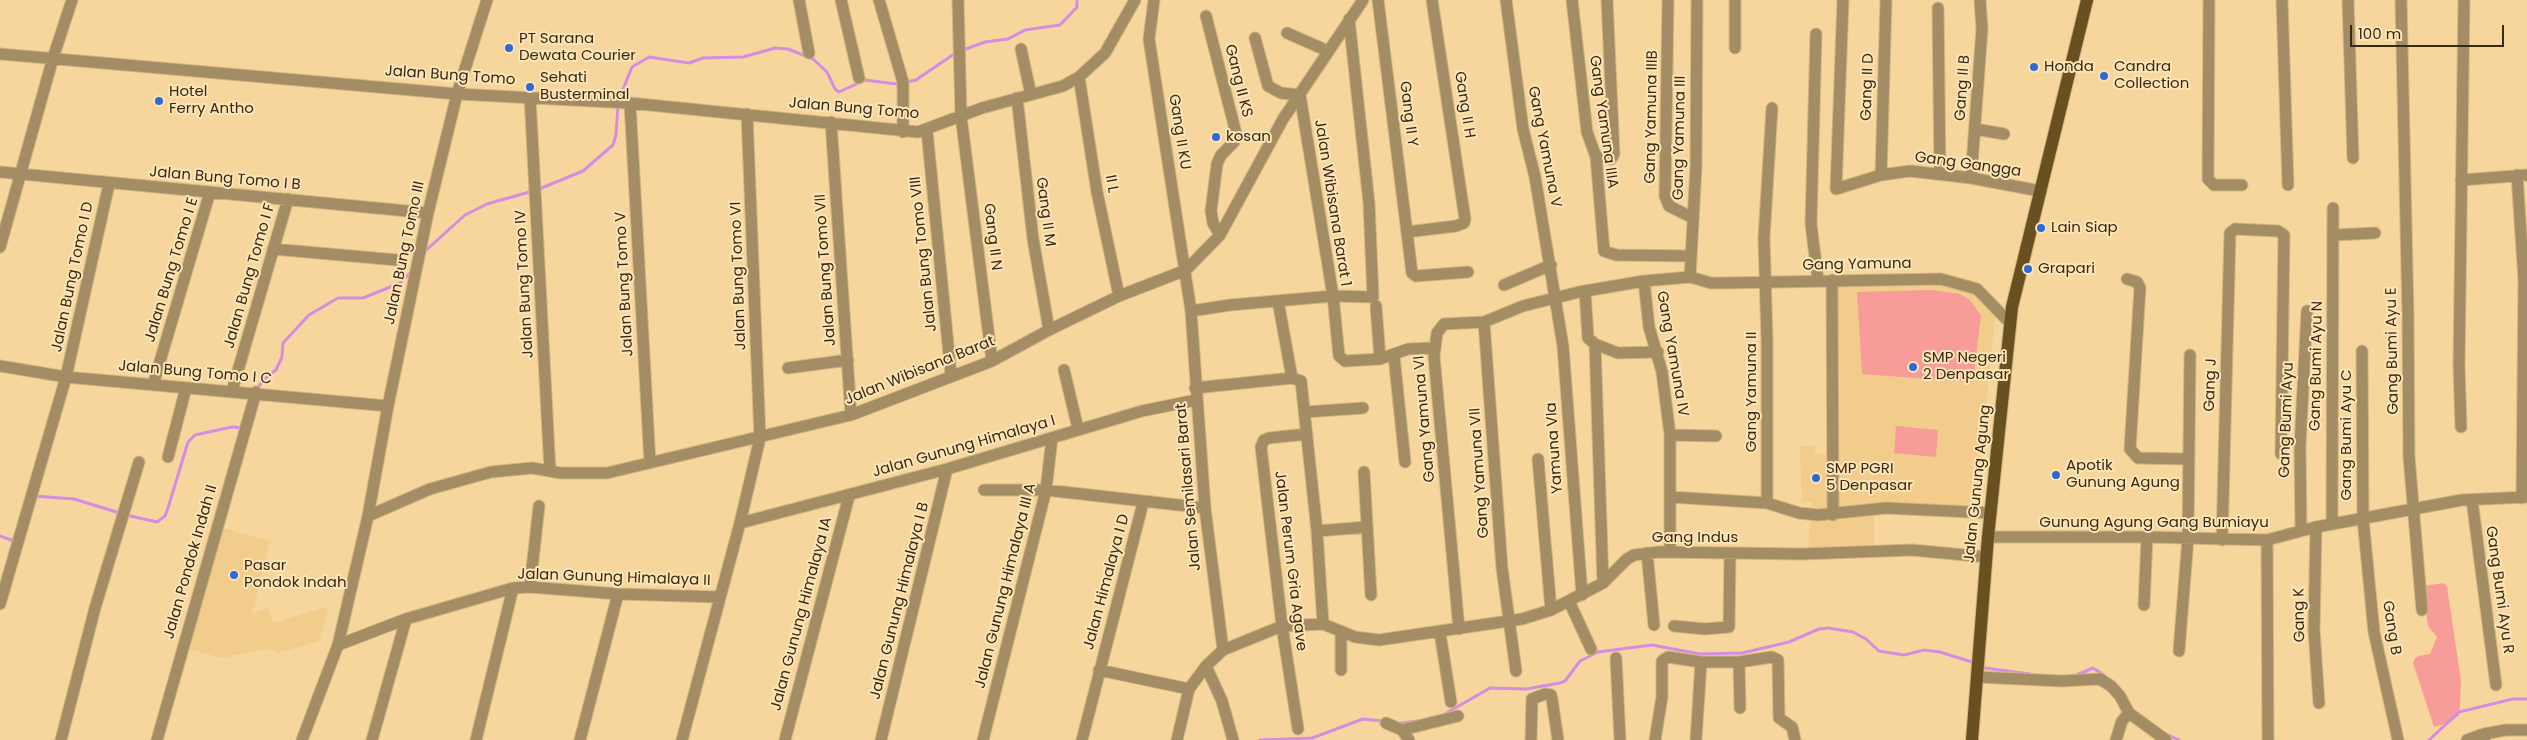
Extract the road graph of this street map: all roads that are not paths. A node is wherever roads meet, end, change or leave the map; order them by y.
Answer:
1 (72, 0) edge
2 (487, 0) edge
3 (799, 0) edge
4 (841, 0) edge
5 (879, 0) edge
6 (958, 0) edge
7 (1135, 0) edge
8 (1154, 0) edge
9 (1362, 0) edge
10 (1378, 0) edge
11 (1432, 0) edge
12 (1506, 0) edge
13 (1572, 0) edge
14 (1607, 0) edge
15 (1668, 0) edge
16 (1697, 0) edge
17 (1735, 0) edge
18 (1843, 0) edge
19 (1886, 0) edge
20 (1980, 0) edge
21 (2087, 0) edge
22 (2209, 0) edge
23 (2282, 0) edge
24 (2348, 0) edge
25 (2401, 0) edge
26 (2464, 0) edge
27 (1938, 8) dead end
28 (1206, 16) dead end
29 (1349, 19) junction
30 (1287, 33) dead end
31 (1816, 34) dead end
32 (1255, 38) dead end
33 (1735, 48) dead end
34 (1021, 49) dead end
35 (1328, 51) junction
36 (809, 53) dead end
37 (0, 54) edge
38 (53, 58) junction
39 (1079, 77) junction
40 (859, 78) dead end
41 (457, 94) junction
42 (1031, 95) junction
43 (1300, 95) junction
44 (530, 97) junction
45 (1017, 98) junction
46 (630, 103) junction
47 (1772, 108) dead end
48 (747, 114) junction
49 (961, 116) junction
50 (832, 122) junction
51 (1975, 128) junction
52 (927, 130) junction
53 (903, 132) junction
54 (2004, 134) dead end
55 (1596, 157) junction
56 (2353, 158) dead end
57 (0, 172) edge
58 (20, 174) junction
59 (1940, 174) junction
60 (1881, 175) junction
61 (2522, 175) edge
62 (1971, 178) junction
63 (2461, 180) junction
64 (109, 184) junction
65 (2242, 185) dead end
66 (2288, 185) dead end
67 (2040, 191) junction
68 (210, 192) junction
69 (288, 199) junction
70 (2333, 208) dead end
71 (428, 212) junction
72 (1692, 218) junction
73 (1407, 232) junction
74 (2375, 233) dead end
75 (1220, 235) junction
76 (2334, 235) junction
77 (0, 247) edge
78 (273, 249) junction
79 (1691, 256) junction
80 (397, 260) dead end
81 (1551, 265) junction
82 (1186, 270) junction
83 (1468, 272) dead end
84 (1690, 277) junction
85 (2127, 279) dead end
86 (1818, 280) junction
87 (1832, 280) junction
88 (1644, 281) junction
89 (1766, 282) junction
90 (1504, 285) dead end
91 (1585, 291) junction
92 (1118, 296) junction
93 (1333, 296) junction
94 (1556, 298) junction
95 (1278, 302) junction
96 (1376, 306) dead end
97 (1192, 311) junction
98 (2307, 311) dead end
99 (1484, 322) junction
100 (2010, 323) junction
101 (1049, 330) junction
102 (1595, 344) junction
103 (1434, 348) junction
104 (2362, 351) dead end
105 (1658, 352) junction
106 (2190, 354) dead end
107 (1394, 356) junction
108 (1380, 359) junction
109 (848, 360) junction
110 (992, 361) junction
111 (0, 366) edge
112 (788, 368) dead end
113 (1064, 370) dead end
114 (66, 376) junction
115 (951, 376) junction
116 (1292, 378) junction
117 (153, 385) junction
118 (186, 388) junction
119 (232, 391) junction
120 (256, 392) junction
121 (1196, 394) junction
122 (388, 406) junction
123 (1363, 408) dead end
124 (1305, 412) junction
125 (851, 415) junction
126 (2461, 427) dead end
127 (1078, 429) junction
128 (1307, 434) junction
129 (1670, 435) junction
130 (1716, 436) dead end
131 (760, 438) junction
132 (1052, 438) junction
133 (2281, 454) dead end
134 (168, 457) dead end
135 (1538, 459) dead end
136 (2188, 459) junction
137 (139, 462) dead end
138 (1405, 462) dead end
139 (650, 463) junction
140 (947, 469) junction
141 (550, 470) junction
142 (1364, 472) dead end
143 (984, 490) dead end
144 (1046, 490) junction
145 (849, 496) junction
146 (1670, 497) junction
147 (2525, 498) edge
148 (2472, 500) junction
149 (1143, 503) junction
150 (1766, 503) junction
151 (539, 506) dead end
152 (1205, 508) junction
153 (2414, 508) junction
154 (1990, 513) junction
155 (1833, 514) junction
156 (368, 516) junction
157 (2362, 519) junction
158 (740, 523) junction
159 (2332, 524) junction
160 (1368, 527) junction
161 (2316, 527) junction
162 (1316, 531) junction
163 (2301, 531) junction
164 (1988, 537) junction
165 (2147, 537) junction
166 (2188, 538) junction
167 (2222, 540) junction
168 (2267, 540) junction
169 (1670, 551) junction
170 (1730, 553) junction
171 (1647, 554) junction
172 (1986, 556) junction
173 (1603, 583) junction
174 (530, 587) junction
175 (514, 588) junction
176 (618, 594) junction
177 (1582, 595) junction
178 (1371, 596) dead end
179 (719, 597) junction
180 (1570, 601) junction
181 (0, 604) edge
182 (2144, 605) dead end
183 (1552, 610) junction
184 (2422, 610) dead end
185 (406, 619) junction
186 (1509, 622) junction
187 (1322, 624) junction
188 (1654, 625) dead end
189 (1282, 626) junction
190 (1674, 626) dead end
191 (1459, 629) junction
192 (1341, 631) junction
193 (1440, 633) junction
194 (338, 645) junction
195 (1223, 650) junction
196 (1591, 650) dead end
197 (2179, 651) dead end
198 (1616, 658) dead end
199 (1701, 662) junction
200 (1739, 662) junction
201 (1206, 666) junction
202 (1099, 670) junction
203 (1341, 670) dead end
204 (1516, 671) dead end
205 (1978, 673) junction
206 (2496, 685) dead end
207 (1189, 689) junction
208 (1451, 702) dead end
209 (2319, 703) dead end
210 (1740, 708) dead end
211 (2129, 713) junction
212 (1458, 716) dead end
213 (1386, 723) dead end
214 (1298, 729) dead end
215 (1402, 730) junction
216 (2527, 730) edge
217 (2484, 737) edge
218 (2163, 739) edge
219 (61, 740) edge
220 (158, 740) edge
221 (302, 740) edge
222 (372, 740) edge
223 (476, 740) edge
224 (580, 740) edge
225 (682, 740) edge
226 (785, 740) edge
227 (881, 740) edge
228 (983, 740) edge
229 (1082, 740) edge
230 (1177, 740) edge
231 (1233, 740) edge
232 (1409, 740) edge
233 (1531, 740) edge
234 (1558, 740) edge
235 (1620, 740) edge
236 (1655, 740) edge
237 (1696, 740) edge
238 (1795, 740) edge
239 (1972, 740) edge
240 (2116, 740) edge
241 (2268, 740) edge
242 (2398, 740) edge
243 (2467, 740) edge

1 - 38 street
2 - 41 street, Jalan Bung Tomo III
3 - 36 street
4 - 40 street
5 - 53 street
6 - 49 street, Gang II N
7 - 39 street, Jalan Bung Tomo
8 - 82 street, Gang II KU
9 - 29 street, Jalan Wibisana Barat
10 - 73 street, Gang II Y
11 - 73 street, Gang II H
12 - 81 street, Gang Yamuna V
13 - 55 street, Gang Yamuna IIIA
14 - 55 street
15 - 72 street, Gang Yamuna IIIB
16 - 72 street, Gang Yamuna III
17 - 33 street
18 - 60 street, Gang Gangga
19 - 60 street, Gang II D
20 - 51 street, Gang II B
21 - 67 main road, Jalan Gunung Agung
22 - 65 street
23 - 66 street
24 - 56 street
25 - 153 street, Gang Bumi Ayu E
26 - 63 street
27 - 59 street
28 - 75 street, Gang II KS
29 - 35 street, Jalan Wibisana Barat
29 - 93 street
30 - 35 street
31 - 86 street
32 - 43 street
34 - 42 street
35 - 43 street, Jalan Wibisana Barat
37 - 38 street, Jalan Bung Tomo
38 - 41 street, Jalan Bung Tomo
38 - 58 street
39 - 42 street, Jalan Bung Tomo
39 - 92 street, II L
41 - 44 street, Jalan Bung Tomo
41 - 71 street, Jalan Bung Tomo III
42 - 45 street, Jalan Bung Tomo
43 - 75 street, Jalan Wibisana Barat
43 - 93 street, Jalan Wibisana Barat 1
44 - 46 street, Jalan Bung Tomo
44 - 141 street, Jalan Bung Tomo IV
45 - 49 street, Jalan Bung Tomo
45 - 101 street, Gang II M
46 - 48 street, Jalan Bung Tomo
46 - 139 street, Jalan Bung Tomo V
47 - 89 street, Gang Yamuna II
48 - 50 street, Jalan Bung Tomo
48 - 131 street, Jalan Bung Tomo VI
49 - 52 street, Jalan Bung Tomo
49 - 110 street, Gang II N
50 - 53 street, Jalan Bung Tomo
50 - 109 street, Jalan Bung Tomo VII
51 - 54 street
51 - 62 street, Gang II B
52 - 53 street, Jalan Bung Tomo
52 - 115 street, Jalan Bung Tomo VIII
55 - 79 street, Gang Yamuna IIIA
57 - 58 street, Jalan Bung Tomo I B
58 - 64 street, Jalan Bung Tomo I B
58 - 77 street
59 - 60 street, Gang Gangga
59 - 62 street, Gang Gangga
61 - 63 street
61 - 147 street
62 - 67 street, Gang Gangga
63 - 126 street
64 - 68 street, Jalan Bung Tomo I B
64 - 114 street, Jalan Bung Tomo I D
67 - 100 main road, Jalan Gunung Agung
68 - 69 street, Jalan Bung Tomo I B
68 - 117 street, Jalan Bung Tomo I E
69 - 71 street, Jalan Bung Tomo I B
69 - 78 street, Jalan Bung Tomo I F
70 - 76 street, Gang Bumi Ayu N
71 - 122 street, Jalan Bung Tomo III
72 - 79 street, Gang Yamuna III
73 - 83 street, Gang II Y
74 - 76 street
75 - 82 street, Jalan Wibisana Barat
76 - 159 street, Gang Bumi Ayu N
78 - 80 street
78 - 119 street, Jalan Bung Tomo I F
79 - 84 street, Gang Yamuna III
81 - 90 street
81 - 94 street, Gang Yamuna V
82 - 92 street, Jalan Wibisana Barat
82 - 97 street, Jalan Semilasari Barat
84 - 88 street, Gang Yamuna VI
84 - 89 street, Gang Yamuna
85 - 136 street
86 - 87 street, Gang Yamuna
86 - 89 street, Gang Yamuna
87 - 100 street, Gang Yamuna
87 - 155 street
88 - 91 street, Gang Yamuna VI
88 - 105 street, Gang Yamuna IV
89 - 150 street, Gang Yamuna II
91 - 94 street, Gang Yamuna VI
91 - 102 street
92 - 101 street, Jalan Wibisana Barat
93 - 95 street, Jalan Wibisana Barat 1
93 - 108 street
94 - 99 street, Gang Yamuna VI
94 - 177 street, Yamuna VIa
95 - 97 street, Jalan Wibisana Barat 1
95 - 116 street
96 - 108 street
97 - 121 street, Jalan Semilasari Barat
98 - 163 street, Gang Bumi Ayu
99 - 103 street, Gang Yamuna VI
99 - 186 street, Gang Yamuna VII
100 - 154 main road, Jalan Gunung Agung
101 - 110 street, Jalan Wibisana Barat
102 - 105 street
102 - 173 street
103 - 107 street
103 - 191 street, Gang Yamuna VI
104 - 157 street, Gang Bumi Ayu C
105 - 129 street, Gang Yamuna IV
106 - 136 street
107 - 108 street
107 - 138 street
109 - 112 street
109 - 125 street, Jalan Bung Tomo VII
110 - 115 street, Jalan Wibisana Barat
111 - 114 street, Jalan Bung Tomo I C
113 - 127 street
114 - 117 street, Jalan Bung Tomo I C
114 - 181 street, Jalan Bung Tomo I D
115 - 125 street, Jalan Wibisana Barat
116 - 121 street, Jalan Gunung Himalaya I
116 - 124 street
117 - 118 street, Jalan Bung Tomo I C
118 - 119 street, Jalan Bung Tomo I C
118 - 134 street
119 - 120 street, Jalan Bung Tomo I C
120 - 122 street, Jalan Bung Tomo I C
120 - 220 street, Jalan Pondok Indah II
121 - 127 street, Jalan Gunung Himalaya I
121 - 152 street, Jalan Semilasari Barat
122 - 156 street, Jalan Bung Tomo III
123 - 124 street
124 - 128 street
125 - 131 street, Jalan Wibisana Barat
127 - 132 street, Jalan Gunung Himalaya I
128 - 162 street
128 - 189 street, Jalan Perum Gria Agave
129 - 130 street
129 - 146 street, Gang Yamuna IV
131 - 139 street, Jalan Wibisana Barat
131 - 158 street, Jalan Bung Tomo VI
132 - 140 street, Jalan Gunung Himalaya I
132 - 144 street, Jalan Gunung Himalaya III A
133 - 167 street, Gang J
135 - 183 street
136 - 166 street
137 - 219 street
139 - 141 street, Jalan Wibisana Barat
140 - 145 street, Jalan Gunung Himalaya I
140 - 227 street, Jalan Gunung Himalaya I B
141 - 156 street, Jalan Wibisana Barat
142 - 160 street
143 - 144 street
144 - 149 street
144 - 228 street, Jalan Gunung Himalaya III A
145 - 158 street, Jalan Gunung Himalaya I
145 - 226 street, Jalan Gunung Himalaya IA
146 - 150 street
146 - 169 street, Gang Yamuna IV
147 - 148 street, Gunung Agung Gang Bumiayu
148 - 153 street, Gunung Agung Gang Bumiayu
148 - 206 street, Gang Bumi Ayu R
149 - 152 street
149 - 202 street, Jalan Himalaya I D
150 - 155 street
151 - 174 street
152 - 195 street, Jalan Semilasari Barat
153 - 157 street, Gunung Agung Gang Bumiayu
153 - 184 street, Gang Bumi Ayu E
154 - 155 street
154 - 164 main road, Jalan Gunung Agung
156 - 194 street, Jalan Bung Tomo III
157 - 159 street, Gunung Agung Gang Bumiayu
157 - 242 street, Gang B
158 - 179 street, Jalan Bung Tomo VI
159 - 161 street, Gunung Agung Gang Bumiayu
160 - 162 street
160 - 178 street
161 - 163 street, Gunung Agung Gang Bumiayu
161 - 209 street, Gang K
162 - 187 street
163 - 168 street, Gunung Agung Gang Bumiayu
164 - 165 street, Gunung Agung Gang Bumiayu
164 - 172 main road, Jalan Gunung Agung
165 - 166 street, Gunung Agung Gang Bumiayu
165 - 182 street
166 - 167 street, Gunung Agung Gang Bumiayu
166 - 197 street
167 - 168 street, Gunung Agung Gang Bumiayu
168 - 241 street
169 - 170 street, Gang Indus
169 - 171 street, Gang Indus
170 - 172 street, Gang Indus
170 - 190 street
171 - 173 street, Gang Indus
171 - 188 street
172 - 205 main road, Jalan Gunung Agung
173 - 177 street, Gang Indus
174 - 175 street, Jalan Gunung Himalaya II
174 - 176 street, Jalan Gunung Himalaya II
175 - 185 street, Jalan Gunung Himalaya II
175 - 223 street
176 - 179 street, Jalan Gunung Himalaya II
176 - 224 street
177 - 180 street, Gang Indus
179 - 225 street, Jalan Bung Tomo VI
180 - 183 street, Gang Indus
180 - 196 street
183 - 186 street, Gang Indus
185 - 194 street, Jalan Gunung Himalaya II
185 - 222 street
186 - 191 street, Gang Indus
186 - 204 street, Gang Yamuna VII
187 - 189 street, Gang Indus
187 - 192 street, Gang Indus
189 - 195 street, Gang Indus
189 - 214 street, Jalan Perum Gria Agave
191 - 193 street, Gang Indus
192 - 193 street, Gang Indus
192 - 203 street
193 - 208 street
194 - 221 street, Jalan Bung Tomo III
195 - 201 street
198 - 235 street
199 - 200 street
199 - 236 street
199 - 237 street
200 - 210 street
200 - 238 street
201 - 207 street
201 - 231 street
202 - 207 street
202 - 229 street, Jalan Himalaya I D
205 - 211 street
205 - 239 main road, Jalan Gunung Agung
207 - 230 street
211 - 218 street
211 - 240 street
212 - 215 street
213 - 215 street
215 - 232 street
216 - 217 street
217 - 243 street
233 - 234 street

